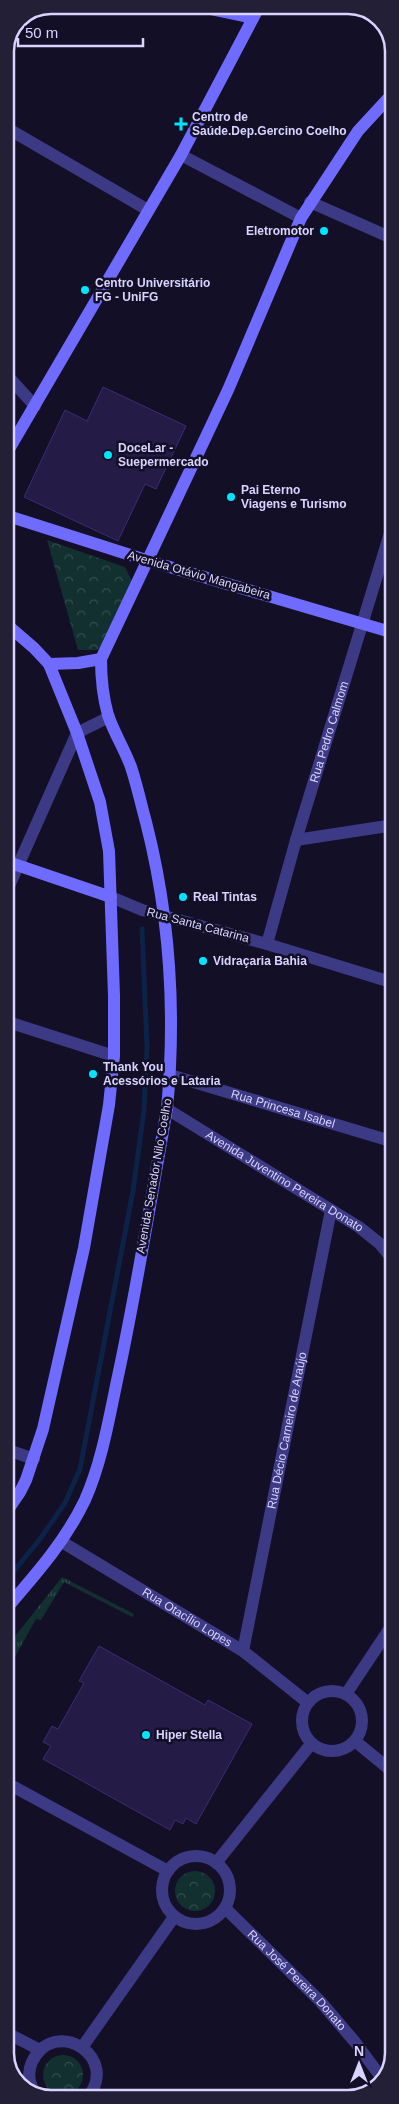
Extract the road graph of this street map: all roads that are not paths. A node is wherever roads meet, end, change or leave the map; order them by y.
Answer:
1 (234, 14) edge
2 (255, 14) edge
3 (253, 18) junction
4 (385, 102) edge
5 (14, 131) edge
6 (181, 155) junction
7 (310, 202) junction
8 (148, 210) junction
9 (301, 218) junction
10 (385, 235) edge
11 (14, 383) edge
12 (35, 406) junction
13 (14, 441) edge
14 (14, 518) edge
15 (385, 548) edge
16 (146, 560) junction
17 (361, 622) junction
18 (14, 631) edge
19 (385, 631) edge
20 (101, 659) junction
21 (49, 664) junction
22 (109, 717) junction
23 (77, 733) junction
24 (385, 826) edge
25 (296, 840) junction
26 (14, 864) edge
27 (18, 866) junction
28 (14, 875) edge
29 (112, 897) junction
30 (165, 915) junction
31 (267, 944) junction
32 (385, 980) edge
33 (14, 1024) edge
34 (114, 1056) junction
35 (170, 1075) junction
36 (167, 1109) junction
37 (385, 1139) edge
38 (331, 1210) junction
39 (385, 1250) edge
40 (14, 1452) edge
41 (34, 1459) junction
42 (14, 1501) edge
43 (62, 1542) junction
44 (14, 1599) edge
45 (385, 1636) edge
46 (243, 1651) junction
47 (346, 1694) junction
48 (307, 1702) junction
49 (355, 1741) junction
50 (311, 1744) junction
51 (385, 1766) edge
52 (14, 1787) edge
53 (216, 1863) junction
54 (168, 1871) junction
55 (225, 1908) junction
56 (174, 1917) junction
57 (14, 2037) edge
58 (83, 2046) junction
59 (40, 2050) junction
60 (379, 2074) edge
61 (31, 2084) edge
62 (93, 2090) edge

1 - 3 main road
2 - 3 main road
3 - 6 main road
4 - 7 main road
5 - 8 street
6 - 8 main road
6 - 9 street
7 - 9 main road
7 - 10 street
8 - 12 main road
9 - 16 main road
11 - 12 street
12 - 13 main road
14 - 16 main road, Avenida Otávio Mangabeira
15 - 17 street, Rua Pedro Calmom
16 - 17 main road, Avenida Otávio Mangabeira
16 - 20 main road
17 - 19 main road, Avenida Otávio Mangabeira
17 - 25 street, Rua Pedro Calmom
18 - 21 main road
20 - 21 main road
20 - 22 main road, Avenida Senador Nilo Coelho
21 - 23 main road
22 - 23 street
22 - 30 main road, Avenida Senador Nilo Coelho
23 - 27 street
23 - 29 main road
24 - 25 street
25 - 31 street, Rua Pedro Calmom
26 - 27 main road, Rua Santa Catarina
27 - 28 street
27 - 29 main road, Rua Santa Catarina
29 - 30 street, Rua Santa Catarina
29 - 34 main road
30 - 31 street, Rua Santa Catarina
30 - 35 main road, Avenida Senador Nilo Coelho
31 - 32 street, Rua Santa Catarina
33 - 34 street
34 - 41 main road
35 - 36 main road, Avenida Senador Nilo Coelho
35 - 37 street, Rua Princesa Isabel
36 - 38 street, Avenida Juventino Pereira Donato
36 - 43 main road, Avenida Senador Nilo Coelho
38 - 39 street, Avenida Juventino Pereira Donato
38 - 46 street, Rua Décio Carneiro de Araújo
40 - 41 street
41 - 42 main road
43 - 44 main road, Avenida Senador Nilo Coelho
43 - 46 street, Rua Otacílio Lopes
45 - 47 street
46 - 48 street, Rua Otacílio Lopes
47 - 48 street
47 - 49 street
48 - 50 street
49 - 50 street
49 - 51 street
50 - 53 street
52 - 54 street
53 - 54 street
53 - 55 street
54 - 56 street
55 - 56 street
55 - 60 street, Rua José Pereira Donato
56 - 58 street
57 - 59 street
58 - 59 street
58 - 62 street
59 - 61 street

